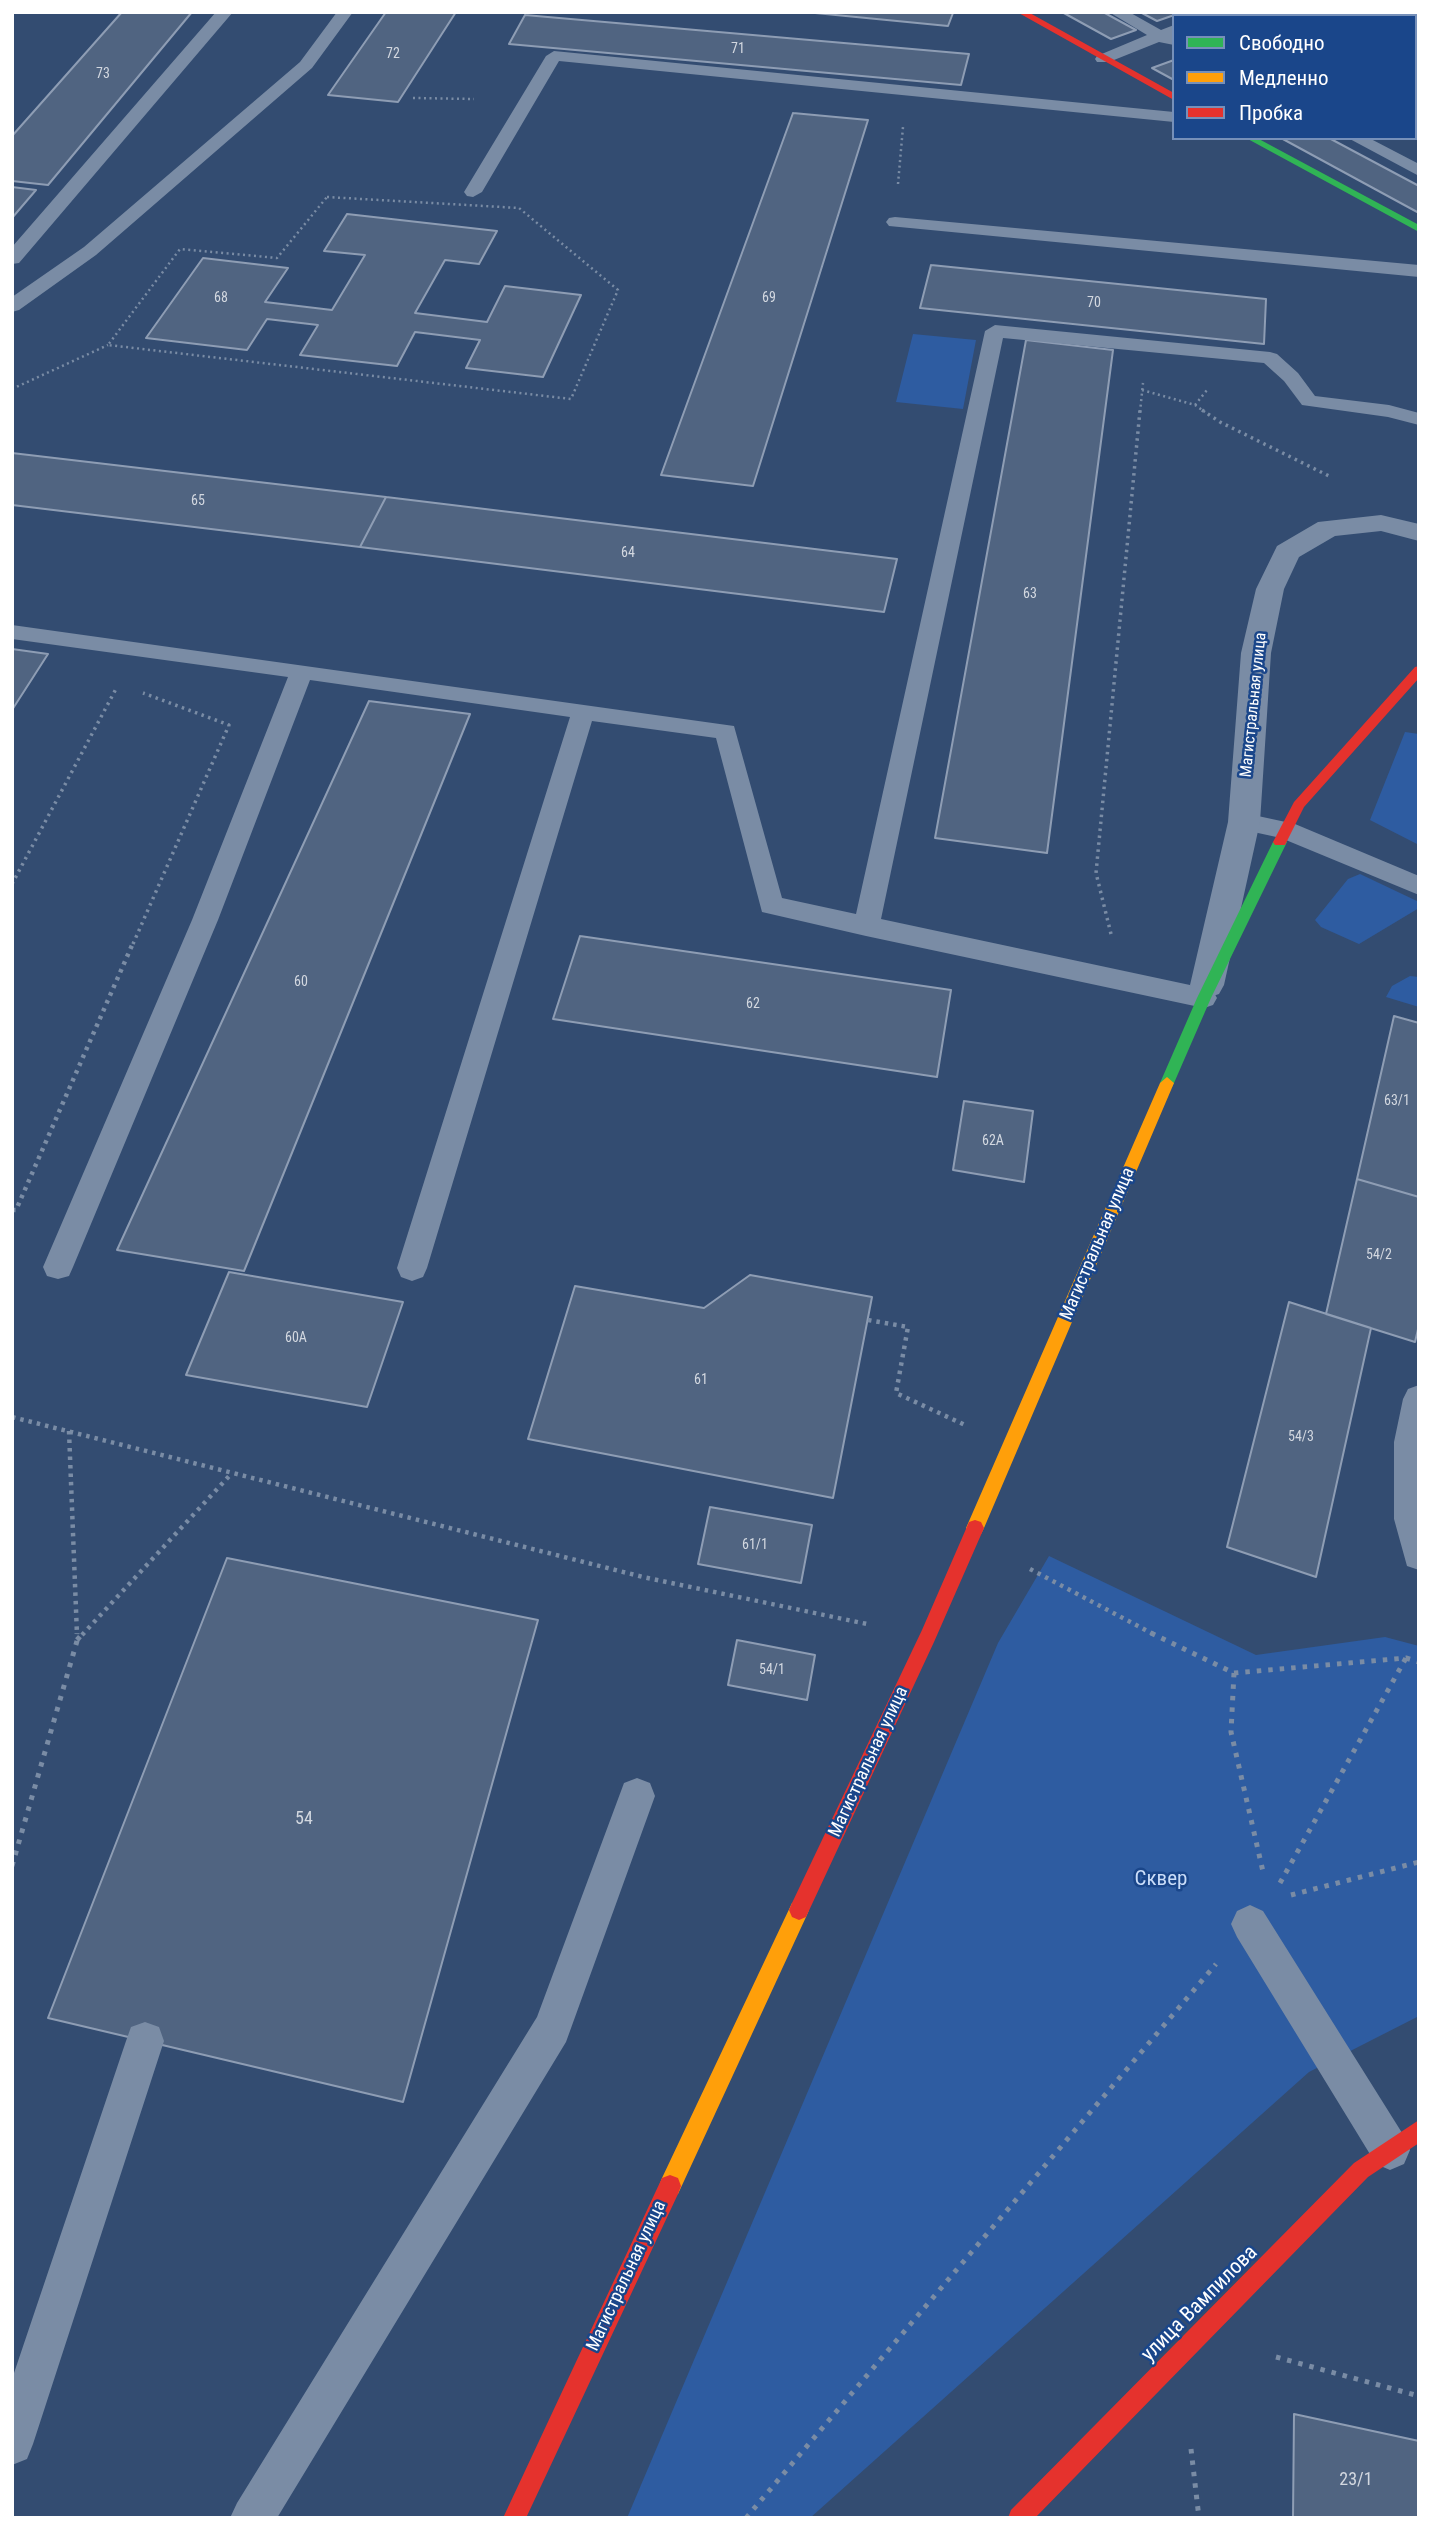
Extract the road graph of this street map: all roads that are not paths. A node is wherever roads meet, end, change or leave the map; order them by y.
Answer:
1 (225, 12) edge
2 (345, 12) edge
3 (1021, 12) edge
4 (1117, 12) edge
5 (1169, 36) edge
6 (1103, 59) junction
7 (1172, 96) edge
8 (1172, 117) edge
9 (1254, 140) edge
10 (1360, 140) edge
11 (1419, 171) edge
12 (474, 192) dead end
13 (895, 222) dead end
14 (1419, 229) edge
15 (12, 259) edge
16 (1419, 271) edge
17 (12, 306) edge
18 (1419, 419) edge
19 (1419, 533) edge
20 (12, 632) edge
21 (1419, 670) edge
22 (302, 671) junction
23 (583, 712) junction
24 (1244, 822) junction
25 (1286, 830) junction
26 (1419, 886) edge
27 (866, 927) junction
28 (1204, 998) junction
29 (58, 1266) dead end
30 (412, 1268) dead end
31 (1419, 1399) edge
32 (1419, 1555) edge
33 (637, 1796) dead end
34 (1260, 1912) road end
35 (145, 2042) dead end
36 (1397, 2152) edge
37 (12, 2444) edge
38 (252, 2518) edge
39 (514, 2518) edge
40 (1018, 2518) edge

1 - 15 lane
2 - 17 lane
3 - 6 street
4 - 5 lane
5 - 6 lane
6 - 7 street
8 - 12 lane
9 - 14 street
10 - 11 lane
13 - 16 lane
18 - 27 lane
19 - 24 street, Магистральная улица
20 - 22 lane
21 - 25 street, Магистральная улица
22 - 23 lane
22 - 29 lane
23 - 27 lane
23 - 30 lane
24 - 25 lane
24 - 28 street, Магистральная улица
25 - 26 lane
25 - 28 street, Магистральная улица
27 - 28 lane
28 - 39 street, Магистральная улица
31 - 32 lane
33 - 38 lane
34 - 36 lane
35 - 37 lane
36 - 40 street, улица Вампилова

